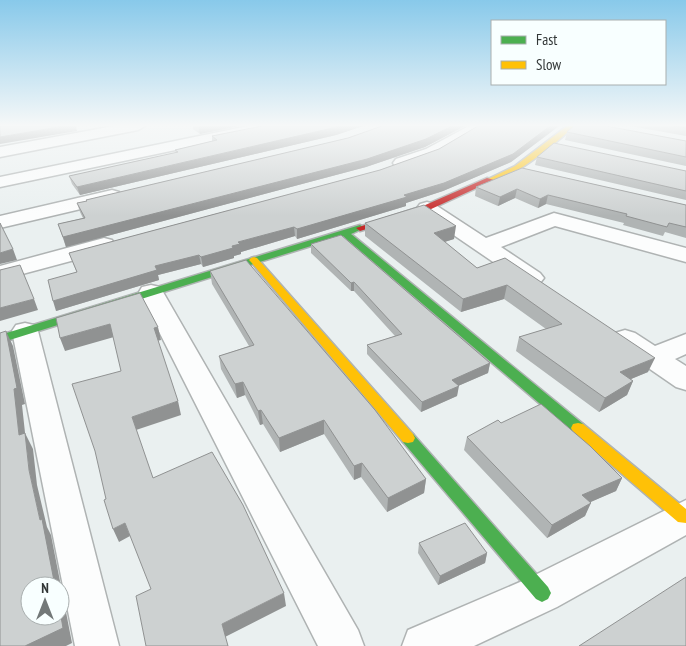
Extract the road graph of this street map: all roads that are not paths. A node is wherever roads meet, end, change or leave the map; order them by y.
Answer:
1 (125, 156) edge
2 (420, 156) edge
3 (534, 156) edge
4 (518, 168) junction
5 (382, 170) edge
6 (536, 172) edge
7 (0, 182) edge
8 (131, 192) edge
9 (426, 208) junction
10 (0, 222) edge
11 (344, 232) junction
12 (124, 240) edge
13 (484, 246) junction
14 (686, 255) edge
15 (254, 260) junction
16 (0, 273) edge
17 (548, 289) edge
18 (151, 292) junction
19 (605, 326) edge
20 (13, 335) edge
21 (686, 342) edge
22 (653, 358) junction
23 (686, 380) edge
24 (685, 516) edge
25 (542, 593) junction
26 (97, 646) edge
27 (342, 646) edge
28 (424, 646) edge

1 - 7 street
2 - 5 street
3 - 4 street
4 - 6 street
4 - 9 street
8 - 10 street
9 - 11 street
9 - 13 street
11 - 15 street
11 - 24 street
12 - 16 street
13 - 14 street
13 - 17 street
15 - 18 street
15 - 25 street
18 - 20 street
18 - 27 street
19 - 22 street
20 - 26 street
21 - 22 street
22 - 23 street
24 - 25 street
25 - 28 street

